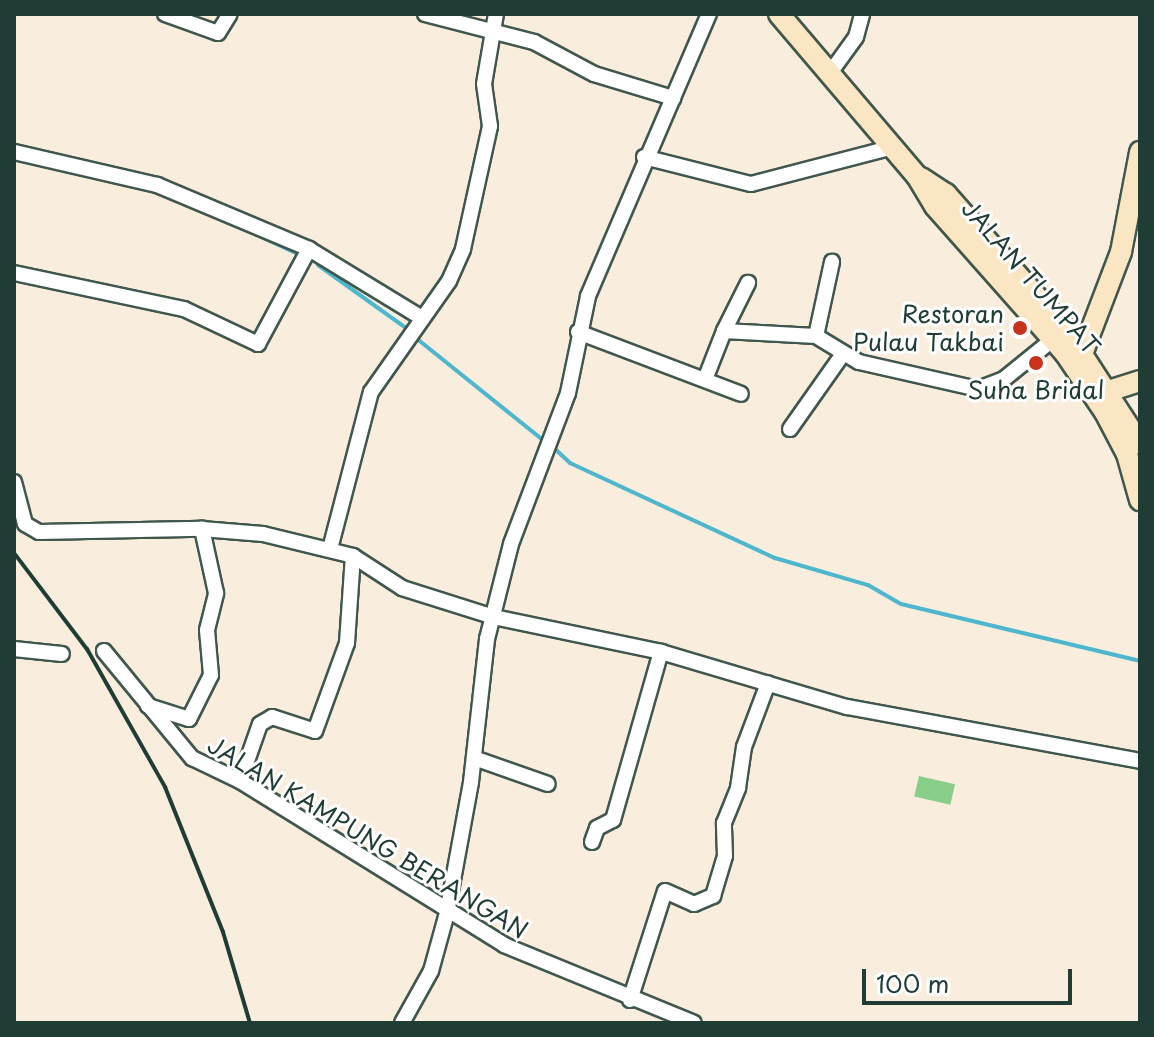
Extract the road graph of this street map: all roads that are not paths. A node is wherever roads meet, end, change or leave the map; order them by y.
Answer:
1 (165, 14) edge
2 (230, 14) edge
3 (425, 14) edge
4 (496, 14) edge
5 (709, 14) edge
6 (779, 14) edge
7 (862, 14) edge
8 (493, 30) junction
9 (830, 73) junction
10 (673, 98) junction
11 (893, 147) junction
12 (14, 152) edge
13 (1140, 152) edge
14 (644, 157) junction
15 (917, 176) junction
16 (309, 249) junction
17 (832, 262) dead end
18 (14, 273) edge
19 (748, 283) dead end
20 (1014, 291) junction
21 (1106, 301) junction
22 (422, 318) junction
23 (1095, 327) junction
24 (724, 331) junction
25 (578, 332) junction
26 (816, 336) junction
27 (1071, 337) junction
28 (1046, 345) junction
29 (843, 354) junction
30 (1086, 366) junction
31 (706, 377) junction
32 (1140, 380) edge
33 (741, 394) dead end
34 (1140, 395) edge
35 (1105, 398) junction
36 (790, 429) dead end
37 (1136, 439) edge
38 (14, 482) edge
39 (1140, 500) edge
40 (202, 529) junction
41 (330, 549) junction
42 (353, 556) junction
43 (494, 617) junction
44 (14, 649) edge
45 (104, 651) dead end
46 (661, 652) junction
47 (62, 654) dead end
48 (768, 683) junction
49 (148, 706) junction
50 (474, 758) junction
51 (1140, 761) edge
52 (240, 781) junction
53 (548, 784) dead end
54 (592, 842) dead end
55 (447, 913) junction
56 (630, 1000) junction
57 (402, 1023) edge
58 (694, 1023) edge

1 - 2 street
3 - 8 street
4 - 8 street
5 - 10 street
6 - 9 main road, JALAN TUMPAT
7 - 9 street
8 - 10 street
8 - 22 street
9 - 11 main road, JALAN TUMPAT
10 - 14 street
11 - 14 street
11 - 15 main road, JALAN TUMPAT
12 - 16 street
13 - 21 main road
14 - 25 street
15 - 20 main road, JALAN TUMPAT
15 - 27 main road, JALAN TUMPAT
16 - 18 street
16 - 22 street
17 - 26 street
19 - 24 street
20 - 28 main road
20 - 30 main road, JALAN TUMPAT
21 - 23 main road
21 - 30 main road
22 - 41 street
23 - 27 main road
23 - 30 main road
24 - 26 street
24 - 31 street
25 - 31 street
25 - 43 street
26 - 29 street
27 - 30 main road, JALAN TUMPAT
28 - 29 street
28 - 37 main road
29 - 36 street
30 - 32 main road
30 - 35 main road, JALAN TUMPAT
31 - 33 street
32 - 35 main road
34 - 35 main road
35 - 37 main road, JALAN TUMPAT
37 - 39 main road, JALAN TUMPAT
38 - 40 street
40 - 41 street
40 - 49 street
41 - 42 street
42 - 43 street
42 - 52 street
43 - 46 street
43 - 50 street
44 - 47 street
45 - 49 street, JALAN KAMPUNG BERANGAN
46 - 48 street
46 - 54 street
48 - 51 street
48 - 56 street
49 - 52 street, JALAN KAMPUNG BERANGAN
50 - 53 street
50 - 55 street
52 - 55 street, JALAN KAMPUNG BERANGAN
55 - 56 street, JALAN KAMPUNG BERANGAN
55 - 57 street
56 - 58 street, JALAN KAMPUNG BERANGAN

